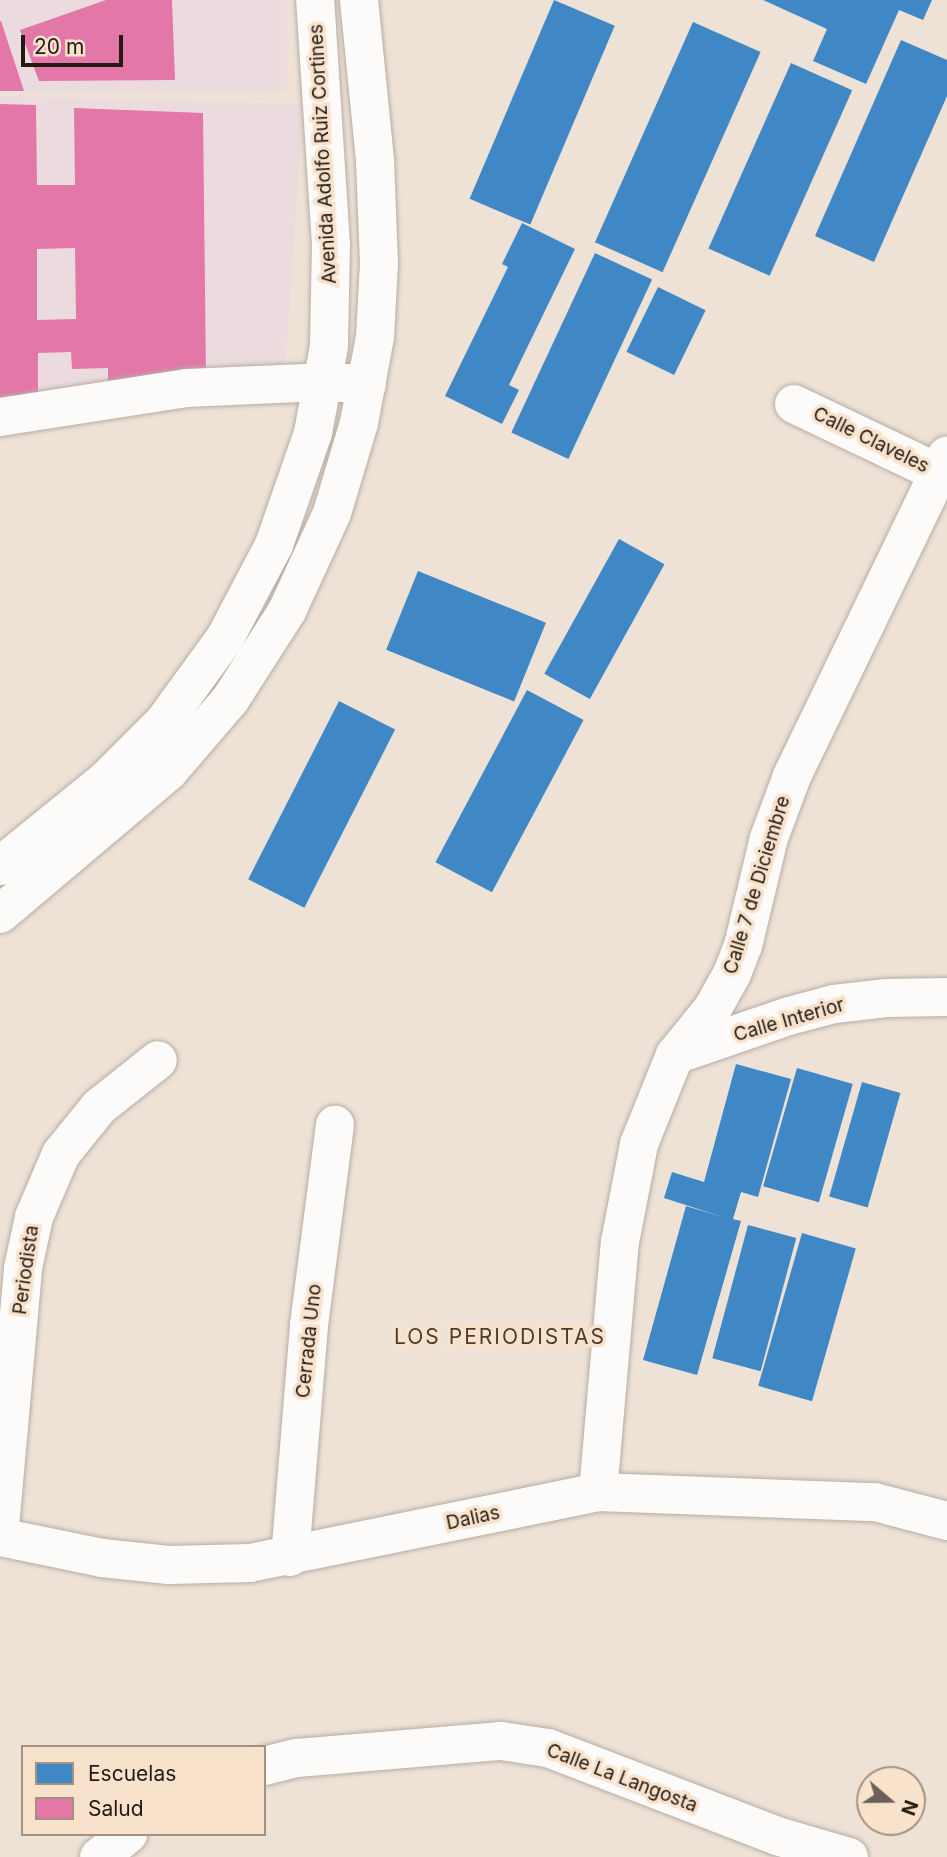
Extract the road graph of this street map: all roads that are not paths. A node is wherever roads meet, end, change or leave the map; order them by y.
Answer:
1 (315, 0) edge
2 (359, 0) edge
3 (322, 382) junction
4 (367, 384) junction
5 (794, 404) dead end
6 (0, 417) edge
7 (944, 469) edge
8 (0, 866) edge
9 (0, 914) edge
10 (947, 997) edge
11 (675, 1055) junction
12 (158, 1060) dead end
13 (335, 1125) dead end
14 (598, 1492) junction
15 (947, 1521) edge
16 (0, 1527) edge
17 (0, 1537) edge
18 (290, 1557) junction
19 (266, 1766) edge
20 (125, 1836) edge
21 (774, 1847) edge
22 (99, 1857) edge
23 (849, 1857) edge

1 - 3 street, Avenida Adolfo Ruiz Cortines
2 - 4 street
3 - 4 street
3 - 6 street
3 - 8 street, Avenida Adolfo Ruiz Cortines
4 - 9 street
5 - 7 street, Calle Claveles
7 - 11 street, Calle 7 de Diciembre
10 - 11 street, Calle Interior
11 - 14 street, Calle 7 de Diciembre
12 - 16 street, Periodista
13 - 18 street, Cerrada Uno
14 - 15 street, Dalias
14 - 18 street, Dalias
17 - 18 street, Dalias
19 - 21 street, Calle La Langosta
20 - 22 street
21 - 23 street, Calle La Langosta

